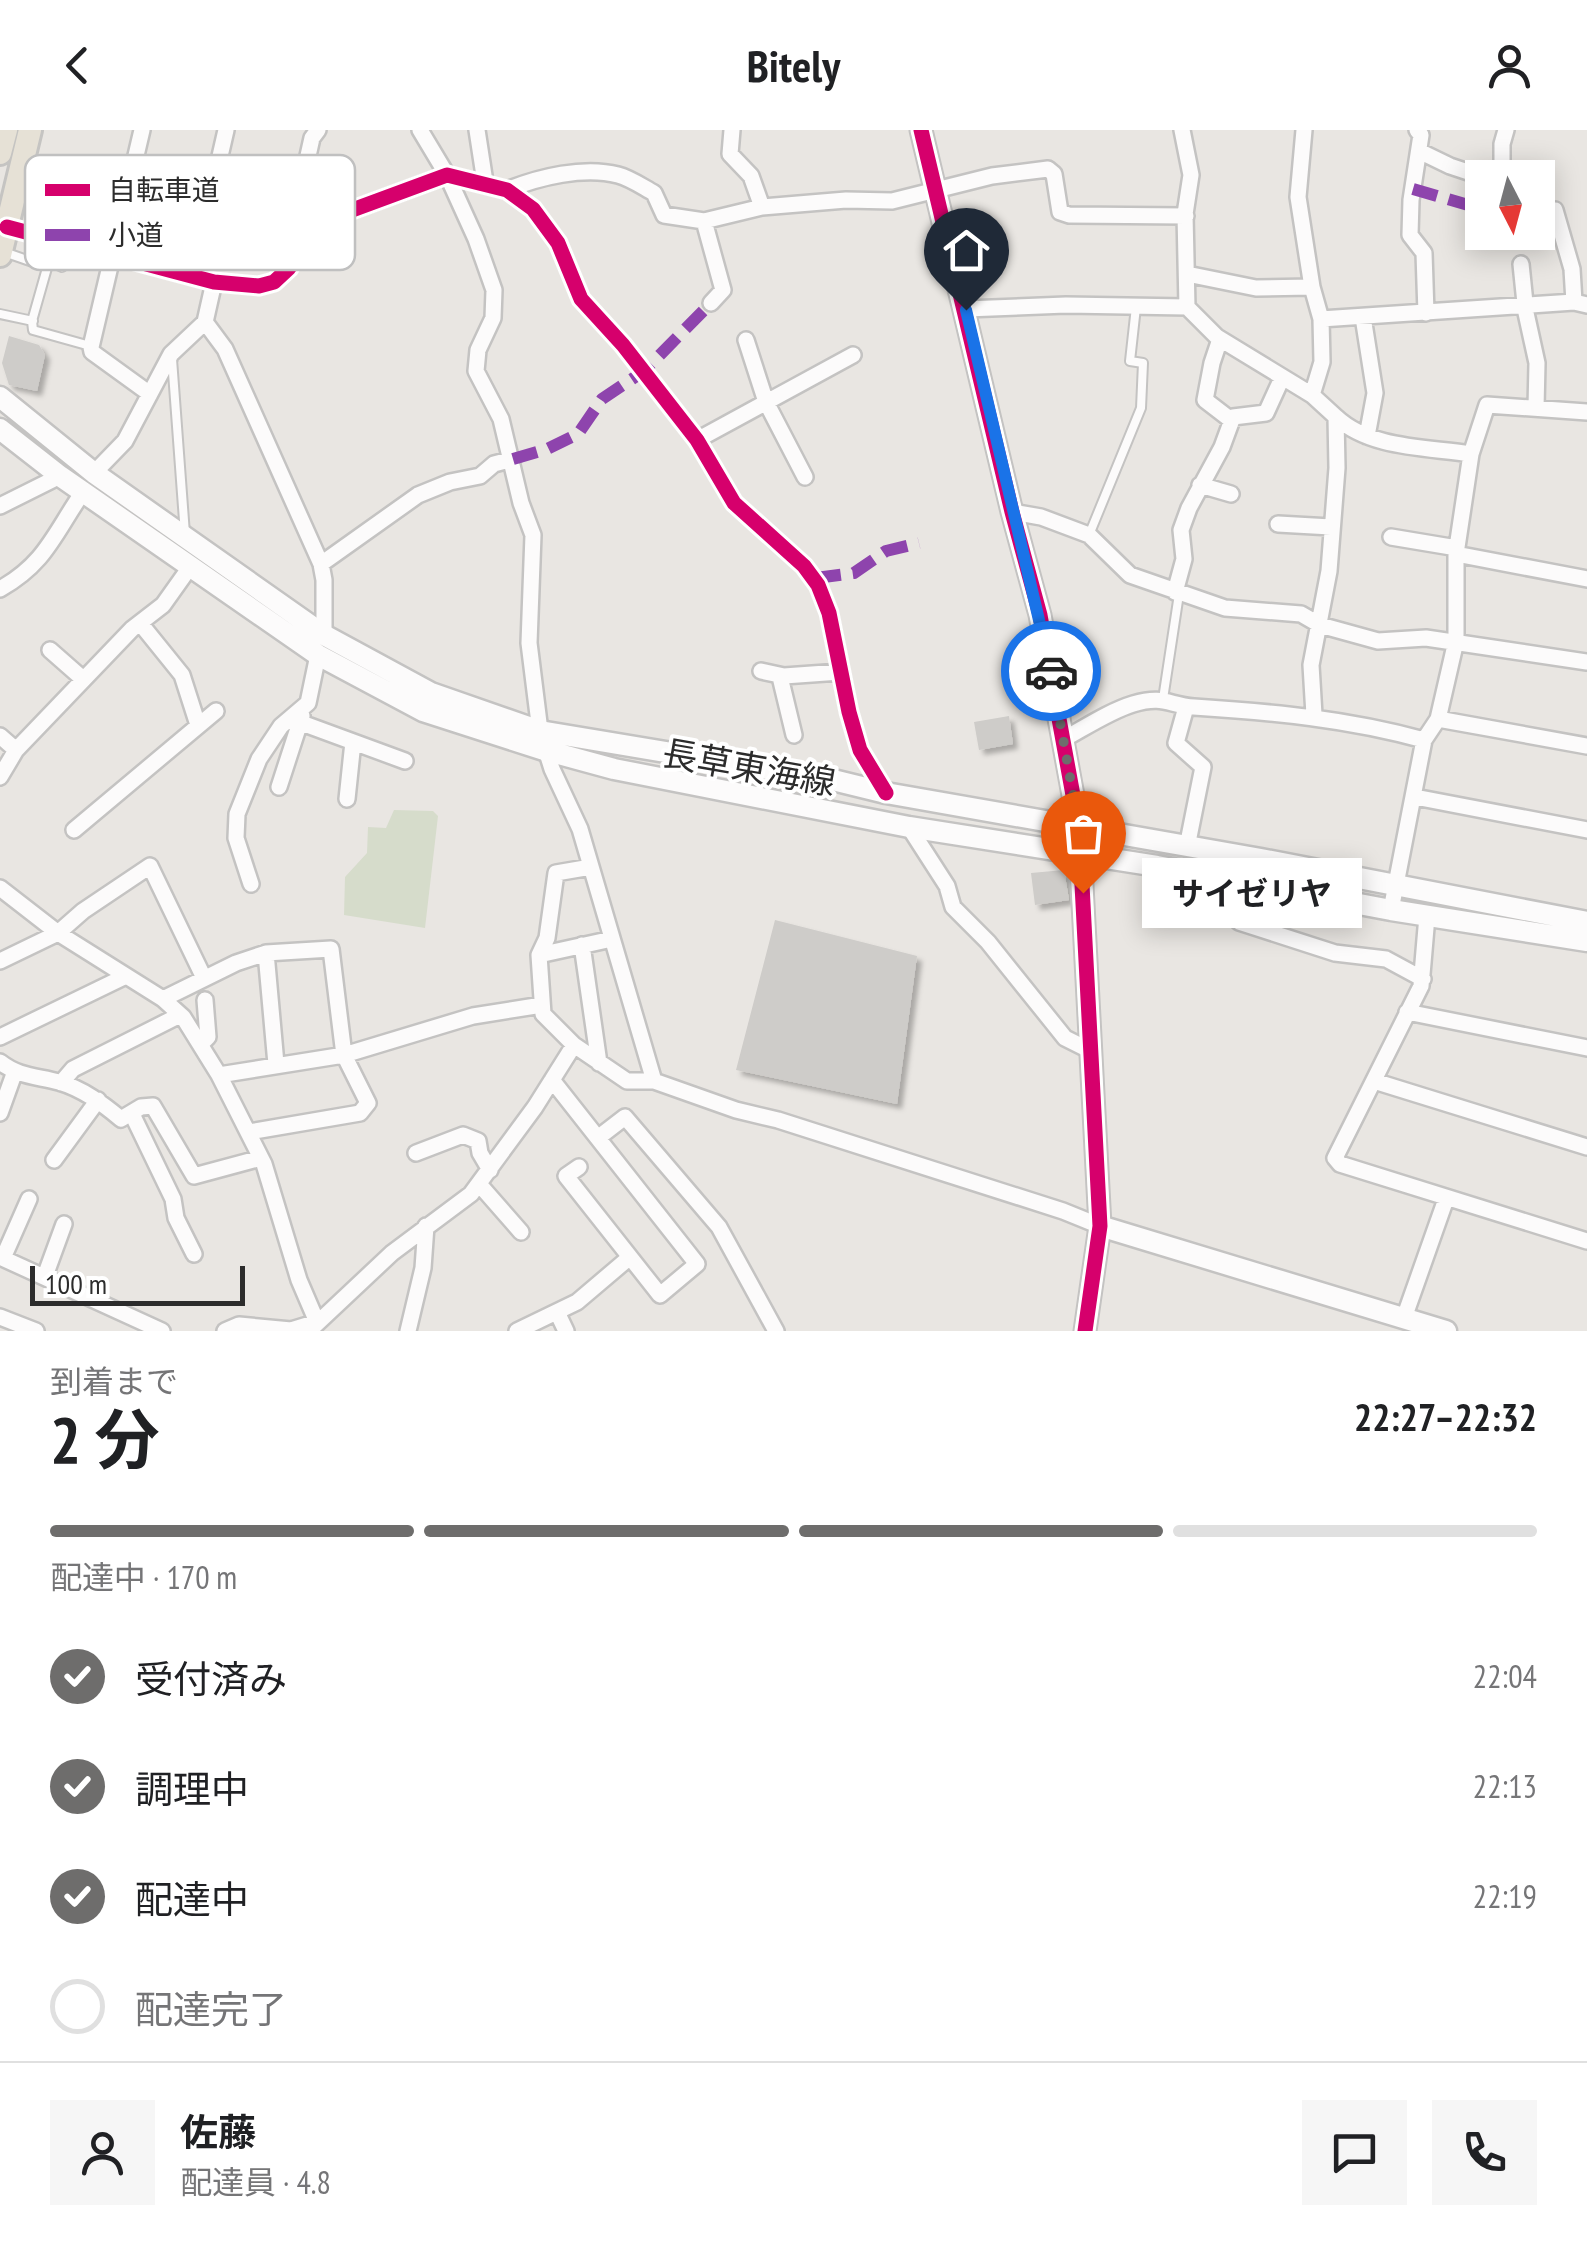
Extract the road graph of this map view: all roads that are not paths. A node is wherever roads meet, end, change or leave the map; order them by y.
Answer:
1 (6, 130) edge
2 (30, 130) edge
3 (142, 130) edge
4 (226, 130) edge
5 (318, 130) edge
6 (420, 130) edge
7 (477, 130) edge
8 (732, 130) edge
9 (921, 130) edge
10 (1182, 130) edge
11 (1304, 130) edge
12 (1417, 130) edge
13 (1506, 130) edge
14 (1420, 150) junction
15 (0, 153) edge
16 (136, 155) edge
17 (220, 155) edge
18 (308, 155) edge
19 (1504, 160) edge
20 (1465, 171) edge
21 (448, 175) junction
22 (486, 182) junction
23 (507, 190) junction
24 (936, 190) junction
25 (762, 207) junction
26 (355, 209) edge
27 (1555, 210) edge
28 (1186, 216) junction
29 (704, 221) junction
30 (7, 226) junction
31 (25, 231) edge
32 (0, 253) edge
33 (25, 261) edge
34 (1521, 264) dead end
35 (46, 270) edge
36 (109, 270) edge
37 (176, 270) edge
38 (193, 270) edge
39 (287, 270) edge
40 (192, 274) junction
41 (1187, 274) junction
42 (214, 282) junction
43 (1312, 288) junction
44 (711, 303) dead end
45 (1581, 303) edge
46 (1526, 306) junction
47 (1136, 307) junction
48 (1187, 307) junction
49 (966, 310) junction
50 (1426, 313) junction
51 (0, 314) edge
52 (1363, 316) junction
53 (1321, 319) junction
54 (32, 321) junction
55 (205, 322) junction
56 (1220, 339) junction
57 (746, 340) dead end
58 (83, 344) dead end
59 (171, 354) junction
60 (852, 355) dead end
61 (1282, 378) junction
62 (150, 394) junction
63 (1312, 395) junction
64 (0, 397) edge
65 (766, 402) junction
66 (1536, 408) junction
67 (1587, 412) edge
68 (1336, 417) junction
69 (1231, 420) junction
70 (0, 430) edge
71 (1367, 436) junction
72 (697, 440) junction
73 (1472, 454) junction
74 (513, 458) junction
75 (94, 473) junction
76 (60, 476) junction
77 (805, 476) dead end
78 (1200, 486) junction
79 (83, 492) junction
80 (1231, 494) dead end
81 (0, 506) edge
82 (1012, 512) junction
83 (1278, 524) dead end
84 (1331, 526) junction
85 (1088, 535) junction
86 (1390, 537) dead end
87 (185, 539) junction
88 (1456, 551) junction
89 (321, 564) junction
90 (190, 567) junction
91 (1587, 579) edge
92 (0, 589) edge
93 (1177, 593) junction
94 (140, 623) junction
95 (1320, 625) junction
96 (1456, 641) junction
97 (321, 645) junction
98 (50, 650) dead end
99 (1587, 662) edge
100 (760, 671) dead end
101 (840, 672) junction
102 (784, 676) junction
103 (83, 679) junction
104 (1163, 699) junction
105 (308, 703) junction
106 (1186, 707) junction
107 (216, 711) dead end
108 (1314, 716) junction
109 (1438, 718) junction
110 (299, 722) junction
111 (198, 726) junction
112 (794, 735) dead end
113 (0, 736) edge
114 (1064, 739) junction
115 (1424, 740) junction
116 (542, 741) junction
117 (354, 742) junction
118 (1587, 746) edge
119 (16, 750) junction
120 (404, 762) dead end
121 (0, 778) edge
122 (279, 787) dead end
123 (886, 793) junction
124 (1414, 798) junction
125 (347, 799) dead end
126 (909, 827) junction
127 (1079, 828) junction
128 (74, 830) dead end
129 (1587, 830) edge
130 (1187, 847) junction
131 (1081, 853) junction
132 (591, 868) junction
133 (1236, 880) junction
134 (251, 884) dead end
135 (1394, 887) junction
136 (0, 888) edge
137 (1390, 910) junction
138 (1427, 916) junction
139 (1587, 922) edge
140 (58, 933) junction
141 (612, 939) junction
142 (1587, 942) edge
143 (582, 945) junction
144 (266, 954) junction
145 (539, 955) junction
146 (0, 961) edge
147 (126, 976) junction
148 (204, 978) junction
149 (1423, 979) junction
150 (164, 1000) junction
151 (205, 1000) dead end
152 (542, 1006) junction
153 (1407, 1012) junction
154 (180, 1015) junction
155 (0, 1037) edge
156 (201, 1044) junction
157 (574, 1045) junction
158 (1587, 1048) edge
159 (1093, 1052) junction
160 (344, 1054) junction
161 (0, 1062) edge
162 (600, 1063) junction
163 (276, 1064) junction
164 (14, 1074) junction
165 (219, 1075) junction
166 (552, 1080) junction
167 (654, 1081) junction
168 (1374, 1082) junction
169 (61, 1083) junction
170 (98, 1100) junction
171 (0, 1114) edge
172 (132, 1114) junction
173 (250, 1132) junction
174 (598, 1137) junction
175 (1587, 1147) edge
176 (416, 1153) dead end
177 (261, 1158) junction
178 (54, 1160) dead end
179 (579, 1168) dead end
180 (490, 1170) junction
181 (479, 1184) junction
182 (29, 1199) dead end
183 (1446, 1199) junction
184 (64, 1224) dead end
185 (426, 1226) junction
186 (1100, 1226) junction
187 (521, 1232) dead end
188 (1587, 1241) edge
189 (194, 1254) dead end
190 (630, 1257) junction
191 (2, 1258) edge
192 (45, 1276) junction
193 (557, 1312) junction
194 (0, 1316) edge
195 (1404, 1318) junction
196 (313, 1327) edge
197 (36, 1331) edge
198 (162, 1331) edge
199 (224, 1331) edge
200 (408, 1331) edge
201 (518, 1331) edge
202 (566, 1331) edge
203 (776, 1331) edge
204 (1085, 1331) edge
205 (1446, 1331) edge

1 - 15 main road
2 - 30 main road
3 - 16 street
4 - 17 street
5 - 18 street
6 - 21 street
7 - 22 street
8 - 25 street
9 - 24 main road
10 - 28 street
11 - 43 street
12 - 14 street
13 - 19 street
14 - 20 street
14 - 50 street
21 - 22 street
21 - 26 street
21 - 74 street
22 - 23 street
23 - 29 street
23 - 72 street
24 - 25 street
24 - 28 street
24 - 49 main road
25 - 29 street
27 - 45 street
28 - 41 street
29 - 44 street
30 - 31 street
30 - 32 main road
32 - 33 lane
34 - 46 street
35 - 54 lane
36 - 62 street
37 - 40 street
38 - 40 street
39 - 42 street
40 - 42 street
41 - 43 street
41 - 48 street
42 - 55 street
43 - 53 street
45 - 46 street
46 - 50 street
46 - 66 street
47 - 48 street
47 - 49 street
47 - 85 lane
48 - 56 street
49 - 82 main road
50 - 52 street
51 - 54 lane
52 - 53 street
52 - 71 street
53 - 63 street
54 - 58 lane
55 - 59 street
55 - 89 street
56 - 61 street
56 - 69 street
57 - 65 street
59 - 62 street
59 - 87 lane
60 - 65 street
61 - 63 street
61 - 69 street
62 - 75 street
63 - 68 street
64 - 75 main road, 長草東海線
65 - 72 street
65 - 77 street
66 - 67 street
66 - 73 street
68 - 71 street
68 - 84 street
69 - 78 street
70 - 76 main road, 長草東海線
71 - 73 street
72 - 101 street
73 - 88 street
74 - 89 street
74 - 116 street
75 - 87 main road, 長草東海線
76 - 79 main road, 長草東海線
76 - 81 street
78 - 80 street
78 - 93 street
79 - 90 main road, 長草東海線
79 - 92 street
82 - 85 street
82 - 114 main road
83 - 84 street
84 - 95 street
85 - 93 street
86 - 88 street
87 - 97 main road, 長草東海線
88 - 91 street
88 - 96 street
89 - 97 street
90 - 94 street
90 - 97 main road, 長草東海線
93 - 95 street
93 - 104 lane
94 - 103 street
94 - 111 street
95 - 96 street
95 - 108 street
96 - 99 street
96 - 109 street
97 - 105 street
97 - 116 main road, 長草東海線
98 - 103 street
100 - 102 street
101 - 102 street
101 - 123 street
102 - 112 street
103 - 119 street
104 - 106 street
104 - 114 street
105 - 110 street
105 - 134 street
106 - 108 street
106 - 130 street
107 - 111 street
108 - 115 street
109 - 115 street
109 - 118 street
110 - 117 street
110 - 122 street
111 - 128 street
113 - 119 street
114 - 127 main road
115 - 124 street
116 - 123 main road, 長草東海線
116 - 126 main road, 長草東海線
116 - 132 street
117 - 120 street
117 - 125 street
119 - 121 street
123 - 127 main road, 長草東海線
124 - 129 street
124 - 135 street
126 - 131 main road, 長草東海線
126 - 159 street
127 - 130 main road, 長草東海線
127 - 131 main road
130 - 135 main road, 長草東海線
131 - 133 main road, 長草東海線
131 - 159 main road
132 - 141 street
132 - 145 street
133 - 137 main road, 長草東海線
133 - 149 street
135 - 137 street
135 - 139 main road, 長草東海線
136 - 140 street
137 - 138 main road, 長草東海線
138 - 142 main road, 長草東海線
138 - 149 street
140 - 146 street
140 - 147 street
140 - 148 street
141 - 143 street
141 - 167 street
143 - 145 street
143 - 162 street
144 - 148 street
144 - 160 street
144 - 163 street
145 - 152 street
147 - 150 street
147 - 155 street
148 - 150 street
149 - 153 street
150 - 154 street
151 - 156 street
152 - 157 street
152 - 160 street
153 - 158 street
153 - 168 street
154 - 156 street
154 - 169 street
156 - 165 street
157 - 162 street
157 - 166 street
159 - 186 main road
160 - 163 street
160 - 173 street
161 - 164 street
162 - 167 street
163 - 165 street
164 - 169 street
164 - 171 street
165 - 173 street
166 - 174 street
166 - 180 street
167 - 186 street
168 - 175 street
168 - 183 street
169 - 170 street
170 - 172 street
170 - 178 street
172 - 177 street
172 - 189 street
173 - 177 street
174 - 190 street
174 - 203 street
176 - 180 street
177 - 196 street
179 - 190 street
180 - 181 street
181 - 185 street
181 - 187 street
182 - 191 street
183 - 188 street
183 - 195 street
184 - 192 street
185 - 196 street
185 - 200 street
186 - 195 main road
186 - 204 main road
190 - 193 street
191 - 192 street
192 - 198 street
193 - 201 street
193 - 202 street
194 - 197 street
195 - 205 main road
196 - 199 street

